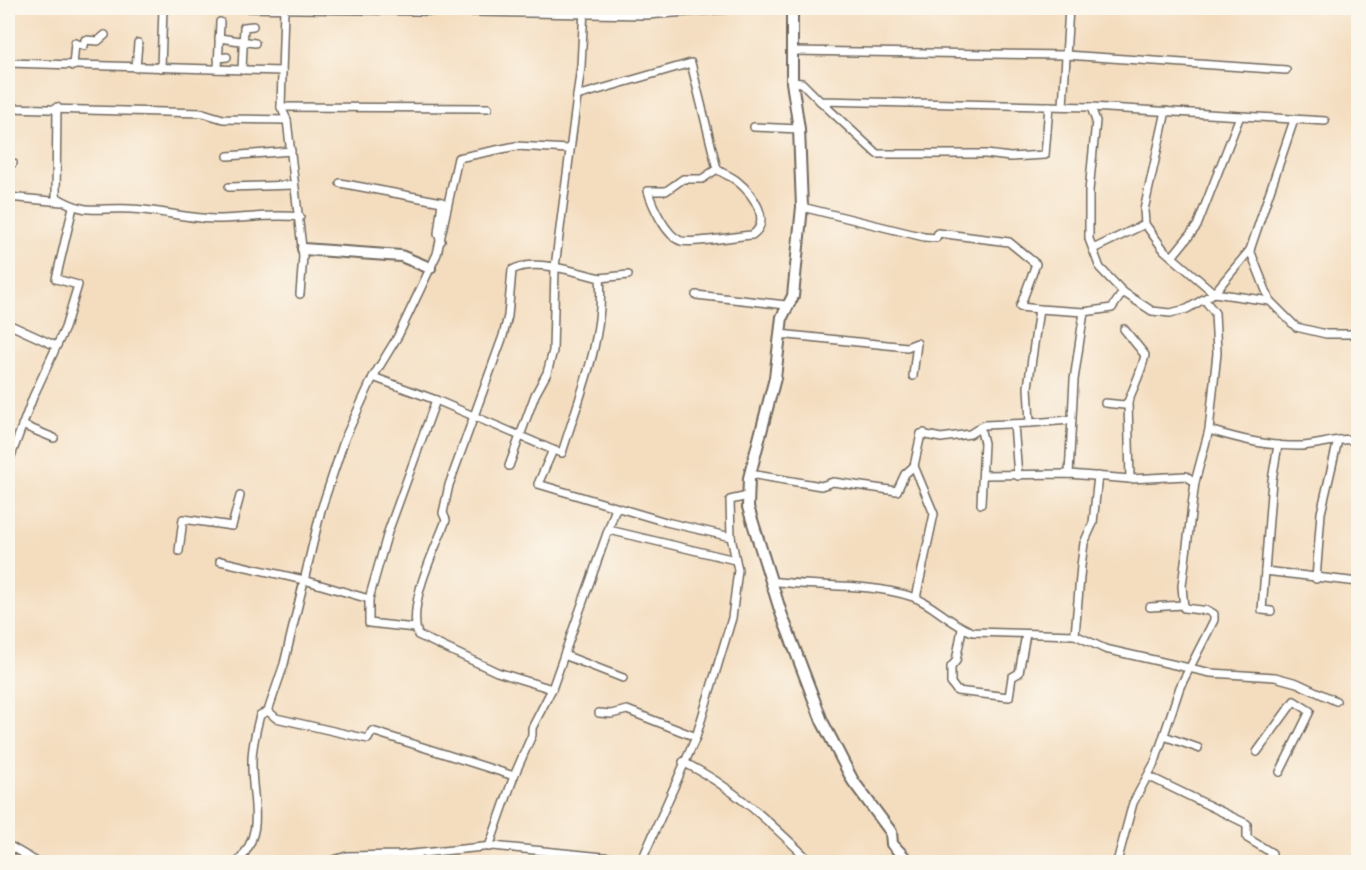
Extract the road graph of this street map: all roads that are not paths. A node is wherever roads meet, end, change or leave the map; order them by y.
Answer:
1 (163, 8) edge
2 (245, 8) edge
3 (743, 8) edge
4 (792, 8) edge
5 (1068, 8) edge
6 (284, 9) junction
7 (584, 11) edge
8 (220, 22) dead end
9 (253, 26) dead end
10 (105, 35) dead end
11 (219, 38) junction
12 (243, 40) junction
13 (138, 43) dead end
14 (255, 43) dead end
15 (792, 51) junction
16 (1066, 56) junction
17 (227, 57) dead end
18 (218, 58) junction
19 (8, 63) edge
20 (73, 66) junction
21 (136, 68) junction
22 (161, 68) junction
23 (218, 69) junction
24 (242, 70) junction
25 (1286, 70) dead end
26 (282, 71) junction
27 (792, 82) junction
28 (577, 96) junction
29 (820, 101) junction
30 (1049, 106) junction
31 (1063, 106) junction
32 (281, 107) junction
33 (1091, 107) junction
34 (8, 108) edge
35 (57, 108) junction
36 (488, 108) dead end
37 (1166, 111) junction
38 (1240, 116) junction
39 (287, 120) junction
40 (1294, 120) junction
41 (1325, 121) dead end
42 (754, 127) dead end
43 (799, 129) junction
44 (569, 149) junction
45 (291, 151) junction
46 (228, 156) dead end
47 (717, 169) junction
48 (340, 183) dead end
49 (294, 185) junction
50 (229, 187) dead end
51 (8, 197) edge
52 (65, 202) junction
53 (73, 207) junction
54 (802, 207) junction
55 (300, 217) junction
56 (1145, 225) junction
57 (441, 241) junction
58 (303, 249) junction
59 (1093, 249) junction
60 (1250, 250) junction
61 (1172, 257) junction
62 (555, 267) junction
63 (430, 268) junction
64 (628, 275) dead end
65 (600, 278) junction
66 (1123, 292) junction
67 (1214, 293) junction
68 (300, 294) dead end
69 (696, 295) dead end
70 (1204, 299) junction
71 (1270, 301) junction
72 (786, 305) junction
73 (1039, 309) junction
74 (1084, 312) junction
75 (8, 324) edge
76 (1124, 329) dead end
77 (779, 334) junction
78 (1359, 334) edge
79 (56, 346) junction
80 (914, 376) dead end
81 (374, 377) junction
82 (436, 400) junction
83 (1128, 402) junction
84 (1105, 403) dead end
85 (476, 416) junction
86 (1071, 420) junction
87 (1030, 423) junction
88 (22, 424) junction
89 (1014, 424) junction
90 (980, 427) junction
91 (1209, 430) junction
92 (521, 436) junction
93 (54, 438) dead end
94 (1338, 440) junction
95 (1359, 440) edge
96 (1278, 445) junction
97 (553, 450) junction
98 (8, 464) edge
99 (509, 466) dead end
100 (914, 466) junction
101 (750, 474) junction
102 (1069, 474) junction
103 (983, 475) junction
104 (1018, 476) junction
105 (1098, 476) junction
106 (1130, 479) junction
107 (1195, 482) junction
108 (240, 496) dead end
109 (748, 496) junction
110 (981, 504) dead end
111 (616, 508) junction
112 (609, 530) junction
113 (731, 537) junction
114 (179, 551) dead end
115 (735, 560) junction
116 (219, 561) dead end
117 (1265, 571) junction
118 (1316, 579) junction
119 (304, 580) junction
120 (771, 581) junction
121 (1359, 582) edge
122 (916, 598) junction
123 (369, 599) junction
124 (1183, 605) junction
125 (1150, 607) dead end
126 (1271, 611) dead end
127 (415, 628) junction
128 (962, 629) junction
129 (1026, 634) junction
130 (1075, 635) junction
131 (564, 655) junction
132 (1191, 666) junction
133 (622, 678) dead end
134 (552, 689) junction
135 (1336, 701) dead end
136 (267, 711) junction
137 (599, 713) dead end
138 (1164, 736) junction
139 (696, 737) junction
140 (1198, 748) dead end
141 (1257, 752) dead end
142 (683, 762) junction
143 (1280, 772) dead end
144 (514, 776) junction
145 (1148, 776) junction
146 (8, 845) edge
147 (489, 847) junction
148 (639, 861) edge
149 (37, 862) edge
150 (238, 862) edge
151 (327, 862) edge
152 (811, 862) edge
153 (909, 862) edge
154 (1117, 862) edge
155 (1272, 862) edge

1 - 22 street
2 - 6 street
3 - 7 street
4 - 15 street
5 - 16 street
6 - 7 street
6 - 26 street
7 - 28 street
8 - 11 street
9 - 12 street
10 - 20 street
11 - 12 street
11 - 18 street
12 - 14 street
12 - 24 street
13 - 21 street
15 - 16 street
15 - 27 street
16 - 25 street
16 - 31 street
17 - 18 street
18 - 23 street
19 - 20 street
20 - 21 street
21 - 22 street
22 - 23 street
23 - 24 street
24 - 26 street
26 - 32 street
27 - 29 street
27 - 43 street
28 - 44 street
28 - 47 street
29 - 30 street
29 - 30 street
30 - 31 street
31 - 33 street
32 - 36 street
32 - 39 street
33 - 37 street
33 - 59 street
34 - 35 street
35 - 39 street
35 - 52 street
37 - 38 street
37 - 56 street
38 - 40 street
38 - 61 street
39 - 45 street
40 - 41 street
40 - 60 street
42 - 43 street
43 - 54 street
44 - 57 street
44 - 62 street
45 - 46 street
45 - 49 street
47 - 47 street
48 - 57 street
49 - 50 street
49 - 55 street
51 - 52 street
52 - 53 street
53 - 55 street
53 - 79 street
54 - 72 street
54 - 73 street
55 - 58 street
56 - 59 street
56 - 61 street
57 - 63 street
58 - 63 street
58 - 68 street
59 - 66 street
60 - 67 street
60 - 71 street
61 - 67 street
62 - 65 street
62 - 85 street
62 - 92 street
63 - 81 street
64 - 65 street
65 - 97 street
66 - 70 street
66 - 74 street
67 - 70 street
67 - 71 street
69 - 72 street
70 - 91 street
71 - 78 street
72 - 77 street
73 - 74 street
73 - 87 street
74 - 86 street
75 - 79 street
76 - 83 street
77 - 80 street
77 - 101 street
79 - 88 street
81 - 82 street
81 - 119 street
82 - 85 street
82 - 123 street
83 - 84 street
83 - 106 street
85 - 92 street
85 - 127 street
86 - 87 street
86 - 102 street
87 - 89 street
88 - 93 street
88 - 98 street
89 - 90 street
89 - 104 street
90 - 100 street
90 - 103 street
91 - 96 street
91 - 107 street
92 - 97 street
92 - 99 street
94 - 95 street
94 - 96 street
94 - 118 street
96 - 117 street
97 - 111 street
100 - 101 street
100 - 122 street
101 - 109 street
102 - 104 street
102 - 105 street
103 - 104 street
103 - 110 street
105 - 106 street
105 - 130 street
106 - 107 street
107 - 124 street
108 - 114 street
109 - 113 street
109 - 120 street
111 - 112 street
111 - 113 street
112 - 115 street
112 - 131 street
113 - 115 street
115 - 139 street
116 - 119 street
117 - 118 street
117 - 126 street
118 - 121 street
119 - 123 street
119 - 136 street
120 - 122 street
120 - 153 street
122 - 128 street
123 - 127 street
124 - 125 street
124 - 132 street
127 - 134 street
128 - 129 street
128 - 129 street
129 - 130 street
130 - 132 street
131 - 133 street
131 - 134 street
132 - 135 street
132 - 138 street
134 - 144 street
136 - 144 street
136 - 150 street
137 - 139 street
138 - 140 street
138 - 145 street
139 - 142 street
141 - 143 street
142 - 148 street
142 - 152 street
144 - 147 street
145 - 154 street
145 - 155 street
146 - 149 street
147 - 148 street
147 - 151 street

